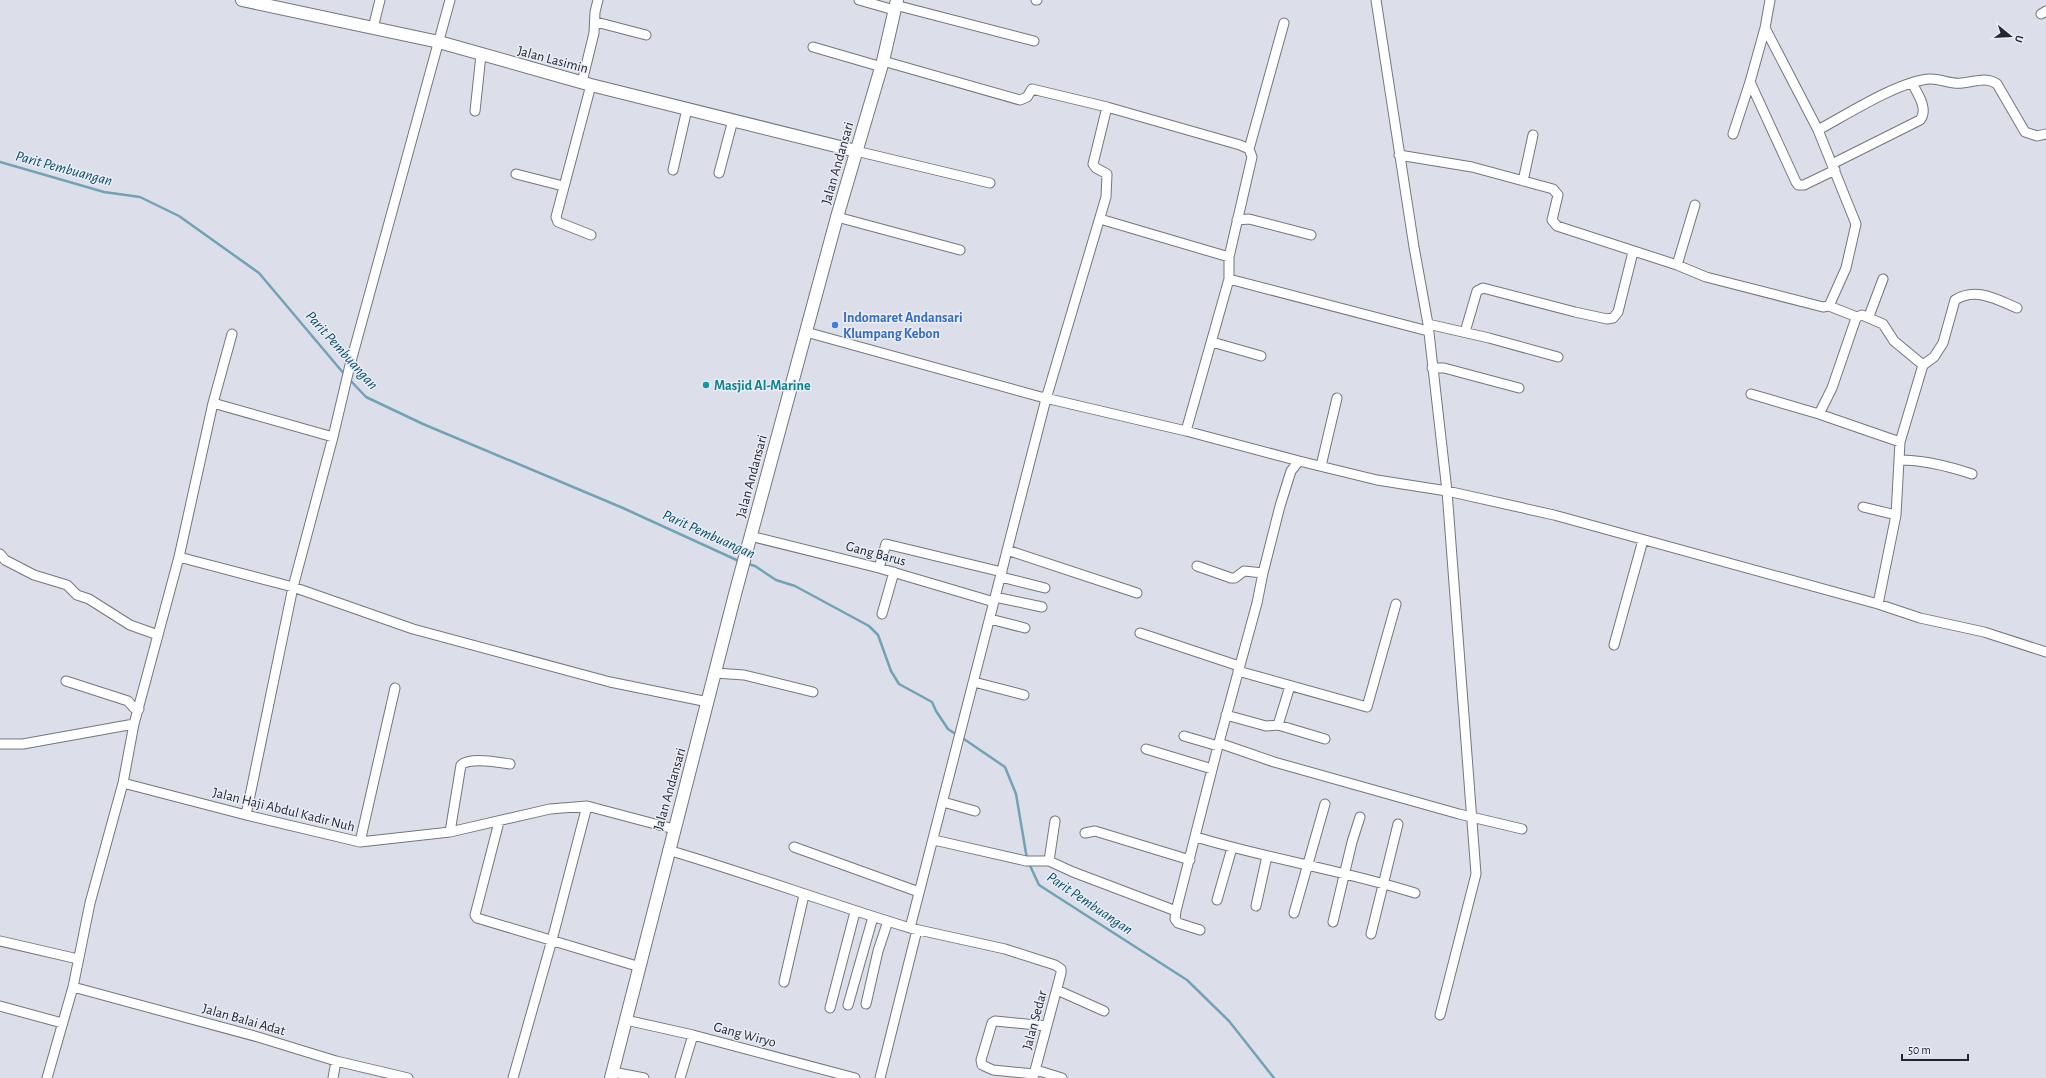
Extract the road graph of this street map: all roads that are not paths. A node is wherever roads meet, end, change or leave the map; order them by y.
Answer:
1 (242, 0) edge
2 (380, 0) edge
3 (450, 0) edge
4 (598, 0) edge
5 (859, 0) edge
6 (1376, 0) edge
7 (1770, 0) edge
8 (895, 5) edge
9 (596, 22) junction
10 (1284, 23) dead end
11 (373, 28) junction
12 (1765, 28) junction
13 (646, 35) dead end
14 (1034, 41) dead end
15 (439, 42) junction
16 (813, 47) dead end
17 (481, 55) junction
18 (882, 64) junction
19 (1750, 82) junction
20 (1912, 83) junction
21 (586, 84) junction
22 (1107, 107) junction
23 (687, 109) junction
24 (475, 111) dead end
25 (733, 120) junction
26 (1818, 130) junction
27 (1733, 134) dead end
28 (2046, 134) edge
29 (1533, 135) dead end
30 (1249, 149) junction
31 (856, 151) junction
32 (1399, 155) junction
33 (1833, 167) junction
34 (673, 170) dead end
35 (719, 173) dead end
36 (516, 174) dead end
37 (1523, 181) junction
38 (990, 183) dead end
39 (563, 186) junction
40 (1695, 205) dead end
41 (837, 217) junction
42 (1100, 219) junction
43 (1237, 220) junction
44 (591, 234) dead end
45 (1311, 235) dead end
46 (960, 250) dead end
47 (1633, 252) junction
48 (1229, 257) junction
49 (1678, 265) junction
50 (1229, 278) junction
51 (1883, 279) dead end
52 (1829, 306) junction
53 (2017, 308) dead end
54 (1869, 316) junction
55 (1857, 317) junction
56 (1428, 327) junction
57 (806, 332) junction
58 (1465, 332) junction
59 (232, 334) dead end
60 (1212, 342) junction
61 (1261, 356) dead end
62 (1558, 357) dead end
63 (1923, 365) junction
64 (1432, 368) junction
65 (1519, 388) dead end
66 (1751, 394) dead end
67 (1337, 398) dead end
68 (1046, 399) junction
69 (213, 403) junction
70 (1819, 414) junction
71 (1186, 431) junction
72 (333, 437) junction
73 (1900, 442) junction
74 (1900, 460) junction
75 (1299, 461) junction
76 (1321, 466) junction
77 (1972, 474) dead end
78 (1447, 491) junction
79 (1863, 507) dead end
80 (1896, 515) junction
81 (750, 536) junction
82 (1643, 540) junction
83 (1008, 550) junction
84 (0, 554) edge
85 (179, 557) junction
86 (1197, 566) dead end
87 (879, 568) junction
88 (894, 572) junction
89 (1263, 573) junction
90 (1001, 574) junction
91 (293, 587) junction
92 (1045, 588) dead end
93 (1137, 593) dead end
94 (995, 600) junction
95 (1396, 604) dead end
96 (1878, 604) junction
97 (1042, 607) dead end
98 (882, 614) dead end
99 (990, 619) junction
100 (1024, 628) dead end
101 (1140, 633) dead end
102 (158, 635) junction
103 (1614, 645) dead end
104 (2046, 652) edge
105 (1238, 669) junction
106 (715, 673) junction
107 (66, 681) dead end
108 (974, 682) junction
109 (1290, 686) junction
110 (395, 688) dead end
111 (813, 692) dead end
112 (1024, 695) dead end
113 (708, 702) junction
114 (139, 709) junction
115 (1226, 715) junction
116 (134, 724) junction
117 (1278, 726) junction
118 (1184, 736) dead end
119 (1325, 739) dead end
120 (0, 744) edge
121 (1218, 745) junction
122 (1146, 749) dead end
123 (510, 764) dead end
124 (1212, 769) junction
125 (124, 783) junction
126 (943, 802) junction
127 (1325, 804) dead end
128 (587, 806) junction
129 (976, 811) dead end
130 (246, 815) junction
131 (1472, 817) junction
132 (1360, 818) dead end
133 (1055, 821) dead end
134 (499, 822) junction
135 (1398, 824) dead end
136 (674, 829) junction
137 (1522, 829) dead end
138 (450, 832) junction
139 (1085, 833) dead end
140 (1196, 837) junction
141 (934, 840) junction
142 (360, 842) junction
143 (794, 847) dead end
144 (1232, 848) junction
145 (668, 850) junction
146 (1267, 856) junction
147 (1190, 860) junction
148 (1049, 861) junction
149 (1306, 865) junction
150 (1344, 873) junction
151 (1383, 882) junction
152 (918, 892) junction
153 (1415, 892) dead end
154 (804, 895) junction
155 (1217, 900) dead end
156 (1256, 906) dead end
157 (1176, 911) junction
158 (855, 912) junction
159 (1294, 913) dead end
160 (873, 917) junction
161 (888, 921) junction
162 (1333, 922) dead end
163 (913, 929) junction
164 (1200, 930) dead end
165 (1371, 934) dead end
166 (552, 940) junction
167 (0, 941) edge
168 (78, 959) junction
169 (640, 967) junction
170 (784, 982) dead end
171 (73, 987) junction
172 (1057, 990) junction
173 (866, 1004) dead end
174 (848, 1005) dead end
175 (0, 1006) edge
176 (830, 1008) dead end
177 (1104, 1012) dead end
178 (1440, 1015) dead end
179 (626, 1020) junction
180 (62, 1023) junction
181 (1047, 1026) junction
182 (693, 1034) junction
183 (336, 1061) junction
184 (1034, 1074) edge
185 (612, 1075) edge
186 (47, 1078) edge
187 (333, 1078) edge
188 (408, 1078) edge
189 (513, 1078) edge
190 (644, 1078) edge
191 (680, 1078) edge
192 (855, 1078) edge
193 (880, 1078) edge
194 (1062, 1078) edge

1 - 11 street, Jalan Lasimin
2 - 11 street
3 - 15 street
4 - 9 street
5 - 8 street
6 - 32 street
7 - 12 street
8 - 14 street
8 - 18 street, Jalan Andansari
9 - 13 street
9 - 21 street
10 - 30 street
11 - 15 street, Jalan Lasimin
12 - 19 street
12 - 26 street
15 - 17 street, Jalan Lasimin
15 - 72 street
16 - 18 street
17 - 21 street, Jalan Lasimin
17 - 24 street
18 - 22 street
18 - 31 street, Jalan Andansari
19 - 27 street
19 - 33 street
20 - 26 street
20 - 28 street
20 - 33 street
21 - 23 street, Jalan Lasimin
21 - 39 street
22 - 30 street
22 - 42 street
23 - 25 street, Jalan Lasimin
23 - 34 street
25 - 31 street, Jalan Lasimin
25 - 35 street
26 - 33 street
29 - 37 street
30 - 43 street
31 - 38 street
31 - 41 street, Jalan Andansari
32 - 37 street
32 - 56 street
33 - 52 street
36 - 39 street
37 - 47 street
39 - 44 street
40 - 49 street
41 - 46 street
41 - 57 street, Jalan Andansari
42 - 48 street
42 - 68 street
43 - 45 street
43 - 48 street
47 - 49 street
47 - 58 street
48 - 50 street
49 - 52 street
50 - 56 street
50 - 60 street
51 - 54 street
52 - 55 street
53 - 63 street
54 - 55 street
54 - 63 street
55 - 70 street
56 - 58 street
56 - 64 street
57 - 68 street
57 - 81 street, Jalan Andansari
58 - 62 street
59 - 69 street
60 - 61 street
60 - 71 street
63 - 73 street
64 - 65 street
64 - 78 street
66 - 70 street
67 - 76 street
68 - 71 street
68 - 83 street
69 - 72 street
69 - 85 street
70 - 73 street
71 - 75 street
72 - 91 street
73 - 74 street
74 - 77 street
74 - 80 street
75 - 76 street
75 - 89 street
76 - 78 street
78 - 82 street
78 - 131 street
79 - 80 street
80 - 96 street
81 - 87 street, Gang Barus
81 - 106 street, Jalan Andansari
82 - 96 street
82 - 103 street
83 - 90 street
83 - 93 street
84 - 102 street
85 - 91 street
85 - 102 street
86 - 89 street
87 - 88 street, Gang Barus
87 - 90 street
88 - 94 street, Gang Barus
88 - 98 street
89 - 105 street
90 - 92 street
90 - 94 street
91 - 113 street
91 - 130 street
94 - 97 street, Gang Barus
94 - 99 street
95 - 109 street
96 - 104 street
99 - 100 street
99 - 108 street
101 - 105 street
102 - 114 street
105 - 109 street
105 - 115 street
106 - 111 street
106 - 113 street, Jalan Andansari
107 - 114 street
108 - 112 street
108 - 126 street
109 - 117 street
110 - 142 street
113 - 136 street, Jalan Andansari
114 - 116 street
115 - 117 street
115 - 121 street
116 - 120 street
116 - 125 street
117 - 119 street
118 - 121 street
121 - 124 street
121 - 131 street
122 - 124 street
123 - 138 street
124 - 140 street
125 - 130 street, Jalan Haji Abdul Kadir Nuh
125 - 168 street
126 - 129 street
126 - 141 street
127 - 149 street
128 - 134 street, Jalan Haji Abdul Kadir Nuh
128 - 136 street, Jalan Haji Abdul Kadir Nuh
128 - 166 street
130 - 142 street, Jalan Haji Abdul Kadir Nuh
131 - 137 street
131 - 178 street
132 - 150 street
133 - 148 street
134 - 138 street, Jalan Haji Abdul Kadir Nuh
134 - 166 street
135 - 151 street
136 - 145 street, Jalan Andansari
138 - 142 street, Jalan Haji Abdul Kadir Nuh
139 - 147 street
140 - 144 street
140 - 147 street
141 - 148 street
141 - 152 street
143 - 152 street
144 - 146 street
144 - 155 street
145 - 154 street
145 - 169 street, Jalan Andansari
146 - 149 street
146 - 156 street
147 - 157 street
148 - 157 street
149 - 150 street
149 - 159 street
150 - 151 street
150 - 162 street
151 - 153 street
151 - 165 street
152 - 163 street
154 - 158 street
154 - 170 street
157 - 164 street
158 - 160 street
158 - 176 street
160 - 161 street
160 - 174 street
161 - 163 street
161 - 173 street
163 - 172 street, Jalan Sedar
163 - 193 street
166 - 169 street
166 - 189 street
167 - 168 street
168 - 171 street
169 - 179 street, Jalan Andansari
171 - 180 street
171 - 183 street, Jalan Balai Adat
172 - 177 street
172 - 181 street, Jalan Sedar
175 - 180 street
179 - 182 street, Gang Wiryo
179 - 185 street, Jalan Andansari
180 - 186 street
181 - 184 street, Jalan Sedar
181 - 184 street
182 - 191 street
182 - 192 street, Gang Wiryo
183 - 187 street
183 - 188 street, Jalan Balai Adat
184 - 194 street
185 - 190 street

